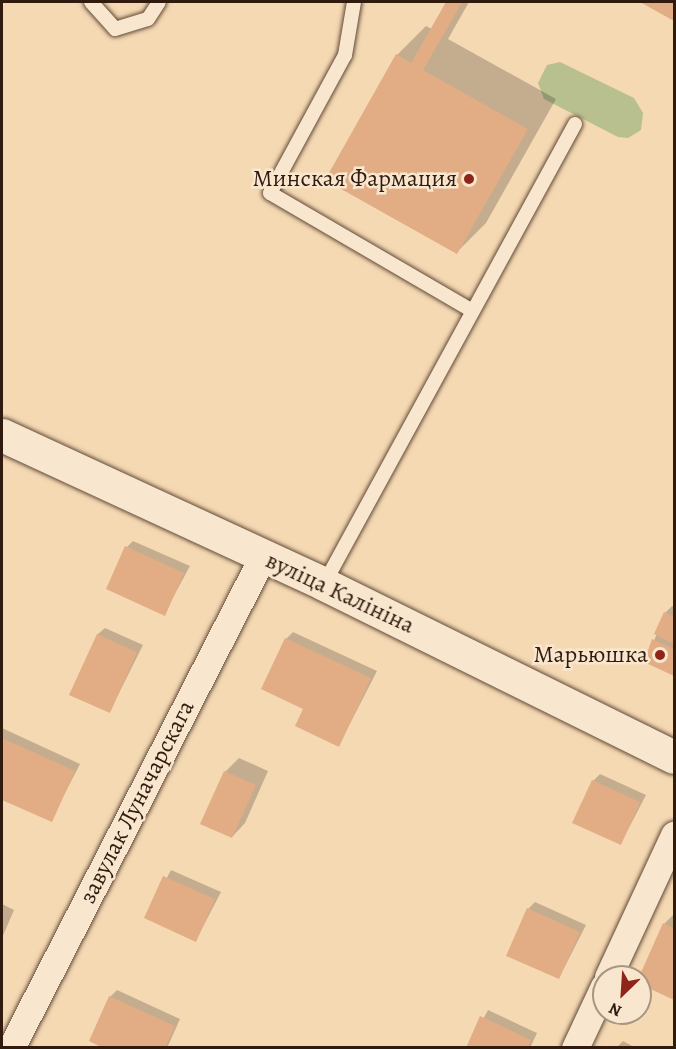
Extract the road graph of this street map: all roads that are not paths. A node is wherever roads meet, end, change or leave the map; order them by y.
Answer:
1 (91, 2) edge
2 (159, 2) edge
3 (354, 2) edge
4 (574, 124) dead end
5 (471, 310) junction
6 (2, 435) edge
7 (263, 556) junction
8 (324, 584) junction
9 (675, 757) edge
10 (675, 835) edge
11 (614, 965) edge
12 (592, 1011) edge
13 (10, 1047) edge
14 (575, 1047) edge

1 - 2 lane
3 - 5 lane
4 - 5 lane
5 - 8 lane
6 - 7 main road, вуліца Калініна
7 - 8 main road, вуліца Калініна
7 - 13 street, завулак Луначарскага
8 - 9 main road, вуліца Калініна
10 - 11 street
12 - 14 street

